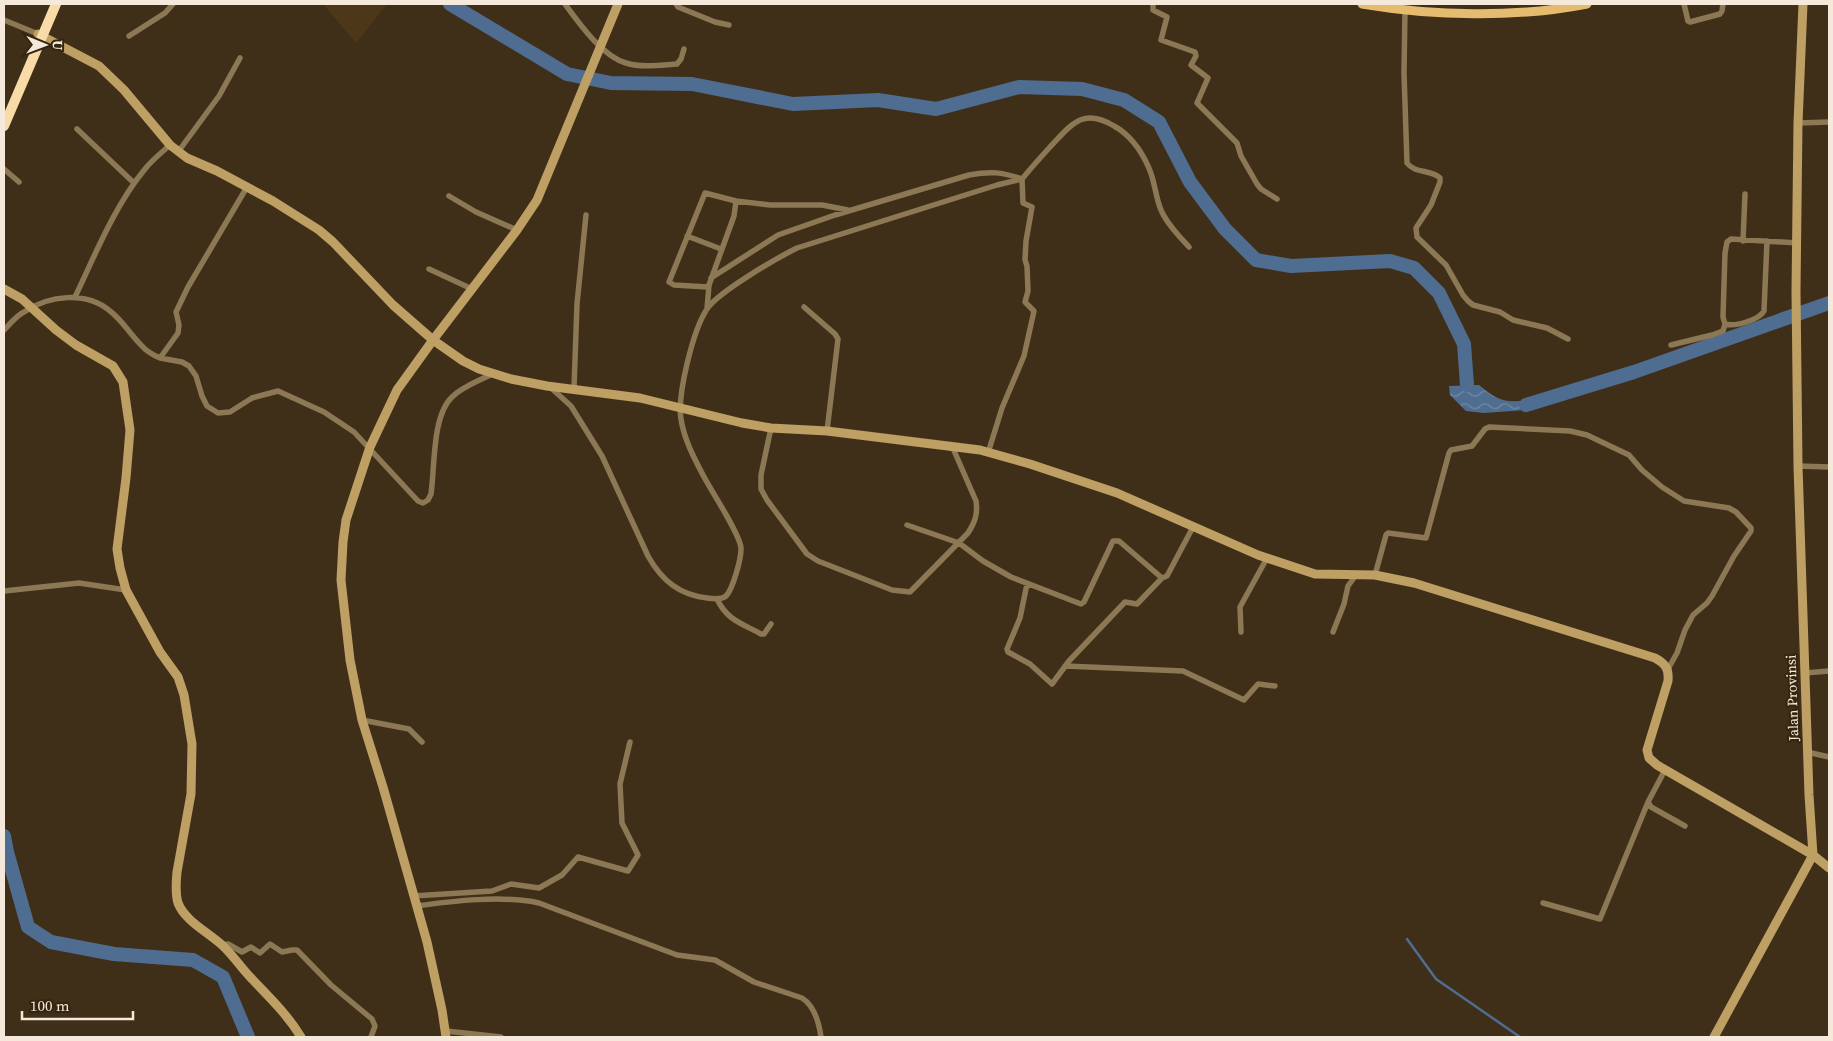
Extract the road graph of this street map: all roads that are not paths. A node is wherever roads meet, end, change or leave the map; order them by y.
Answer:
1 (51, 4) edge
2 (56, 4) edge
3 (173, 4) edge
4 (565, 4) edge
5 (618, 4) edge
6 (676, 4) edge
7 (1153, 4) edge
8 (1362, 4) edge
9 (1587, 4) edge
10 (1684, 4) edge
11 (1722, 4) edge
12 (1803, 4) edge
13 (1576, 5) edge
14 (1405, 10) junction
15 (4, 20) edge
16 (729, 25) dead end
17 (40, 35) junction
18 (128, 36) dead end
19 (600, 47) junction
20 (684, 49) dead end
21 (240, 58) dead end
22 (4, 112) edge
23 (1829, 122) edge
24 (1798, 123) junction
25 (4, 126) edge
26 (77, 129) dead end
27 (170, 145) junction
28 (178, 152) junction
29 (4, 169) edge
30 (1022, 179) junction
31 (19, 182) dead end
32 (134, 183) junction
33 (247, 187) junction
34 (1744, 194) dead end
35 (449, 196) dead end
36 (1277, 199) dead end
37 (736, 201) junction
38 (850, 210) junction
39 (586, 215) dead end
40 (517, 230) junction
41 (687, 236) junction
42 (1743, 240) junction
43 (1767, 242) junction
44 (1798, 243) junction
45 (1189, 247) dead end
46 (721, 249) junction
47 (429, 269) dead end
48 (711, 278) junction
49 (708, 286) junction
50 (4, 288) edge
51 (472, 289) junction
52 (75, 297) junction
53 (804, 307) dead end
54 (30, 308) junction
55 (707, 309) junction
56 (1725, 324) junction
57 (4, 330) edge
58 (1568, 339) dead end
59 (432, 340) junction
60 (1671, 345) dead end
61 (160, 358) junction
62 (492, 374) junction
63 (549, 386) junction
64 (574, 388) junction
65 (679, 409) junction
66 (772, 428) junction
67 (826, 431) junction
68 (952, 446) junction
69 (370, 447) junction
70 (988, 453) junction
71 (1798, 466) junction
72 (1829, 467) edge
73 (907, 525) dead end
74 (1193, 527) junction
75 (959, 543) junction
76 (1266, 558) junction
77 (1356, 575) junction
78 (1375, 575) junction
79 (1162, 578) junction
80 (1027, 584) junction
81 (126, 590) junction
82 (4, 591) edge
83 (717, 599) junction
84 (771, 624) dead end
85 (1241, 632) dead end
86 (1333, 632) dead end
87 (1065, 666) junction
88 (1668, 669) junction
89 (1829, 671) edge
90 (1805, 672) junction
91 (1275, 686) dead end
92 (362, 720) junction
93 (422, 742) dead end
94 (630, 742) dead end
95 (1808, 752) junction
96 (1829, 757) edge
97 (1665, 770) junction
98 (1648, 802) junction
99 (1685, 826) dead end
100 (1813, 855) junction
101 (1829, 868) edge
102 (413, 896) junction
103 (1543, 903) dead end
104 (416, 906) junction
105 (222, 945) junction
106 (446, 1034) edge
107 (301, 1037) edge
108 (371, 1037) edge
109 (501, 1037) edge
110 (821, 1037) edge
111 (1714, 1037) edge

1 - 17 highway
2 - 17 highway
3 - 18 street
4 - 19 street
5 - 19 street
6 - 16 street
7 - 36 street
8 - 14 main road
9 - 13 main road
10 - 11 street
12 - 24 street, Jalan Provinsi
13 - 14 main road
14 - 58 street
15 - 17 street
17 - 22 highway
17 - 25 highway
17 - 27 street
19 - 20 street
19 - 40 street
21 - 28 street
23 - 24 street
24 - 44 street, Jalan Provinsi
26 - 32 street
27 - 28 street
27 - 32 street
28 - 33 street
29 - 31 street
30 - 38 street
30 - 45 street
30 - 55 street
30 - 70 street
32 - 52 street
33 - 59 street
33 - 61 street
34 - 42 street
35 - 40 street
37 - 38 street
37 - 41 street
37 - 46 street
38 - 48 street
39 - 64 street
40 - 51 street
41 - 46 street
41 - 49 street
42 - 43 street
42 - 56 street
43 - 44 street
43 - 56 street
44 - 71 street, Jalan Provinsi
46 - 48 street
47 - 51 street
48 - 49 street
49 - 55 street
50 - 54 street
51 - 59 street
52 - 54 street
52 - 61 street
53 - 67 street
54 - 57 street
54 - 81 street
55 - 65 street
56 - 60 street
59 - 62 street
59 - 69 street
61 - 69 street
62 - 63 street
62 - 69 street
63 - 64 street
63 - 83 street
64 - 65 street
65 - 66 street
65 - 83 street
66 - 67 street
66 - 75 street
67 - 68 street
68 - 70 street
68 - 75 street
69 - 92 street
70 - 74 street
71 - 72 street
71 - 90 street, Jalan Provinsi
73 - 75 street
74 - 76 street
74 - 79 street
75 - 80 street
76 - 77 street
76 - 85 street
77 - 78 street
77 - 86 street
78 - 88 street
78 - 88 street
79 - 80 street
79 - 87 street
80 - 87 street
81 - 82 street
81 - 105 street
83 - 84 street
87 - 91 street
88 - 97 street
89 - 90 street
90 - 95 street, Jalan Provinsi
92 - 93 street
92 - 102 street
94 - 102 street
95 - 96 street
95 - 100 street, Jalan Provinsi
97 - 98 street
97 - 100 street
98 - 99 street
98 - 103 street
100 - 101 street
100 - 111 street
102 - 104 street
104 - 106 street
104 - 110 street
105 - 107 street
105 - 108 street
106 - 109 street

